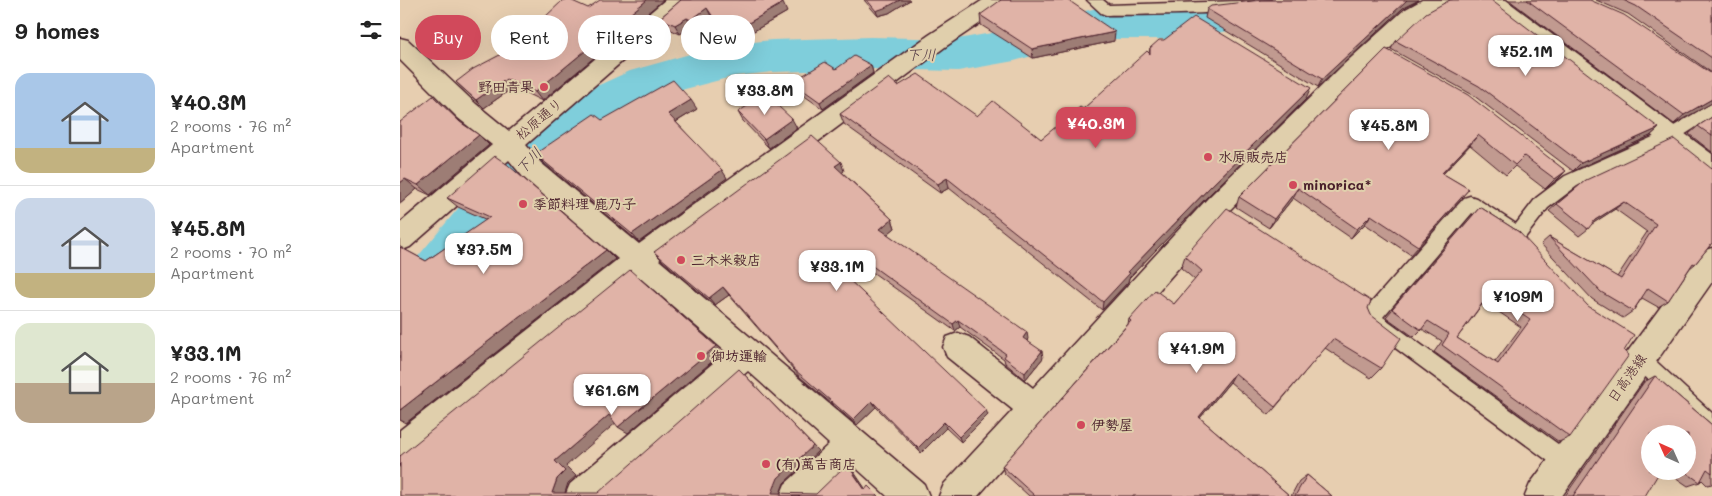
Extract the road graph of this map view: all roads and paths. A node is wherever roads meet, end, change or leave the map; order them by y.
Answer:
1 (679, 0) edge
2 (999, 0) edge
3 (1094, 0) edge
4 (1264, 0) edge
5 (1440, 0) edge
6 (1491, 0) edge
7 (1179, 12) junction
8 (1195, 22) edge
9 (402, 50) edge
10 (1712, 109) edge
11 (1670, 136) junction
12 (519, 155) junction
13 (1712, 168) edge
14 (1555, 169) edge
15 (1571, 182) junction
16 (1518, 234) junction
17 (400, 239) edge
18 (1531, 248) edge
19 (638, 260) junction
20 (1712, 260) edge
21 (1362, 299) edge
22 (1378, 309) junction
23 (958, 347) dead end
24 (1641, 347) junction
25 (748, 352) junction
26 (1036, 408) junction
27 (1712, 427) edge
28 (852, 444) junction
29 (400, 450) edge
30 (1566, 462) junction
31 (582, 496) edge
32 (798, 496) edge
33 (912, 496) edge
34 (956, 496) edge
35 (1542, 496) edge

1 - 12 street, 松原通り
2 - 19 street
3 - 7 lane
4 - 7 lane
5 - 26 street
6 - 11 street
7 - 8 lane
9 - 12 street
10 - 11 lane
11 - 13 street
11 - 15 lane
12 - 17 street, 松原通り
12 - 19 street
14 - 15 lane
15 - 16 lane
16 - 18 lane
16 - 22 lane
19 - 25 street
19 - 29 street
20 - 24 street, 日高港線
21 - 22 lane
22 - 30 lane
23 - 26 street
24 - 27 lane
24 - 30 street, 日高港線
25 - 28 street
25 - 31 street
26 - 34 street
28 - 32 street
28 - 33 street
30 - 35 street, 日高港線

